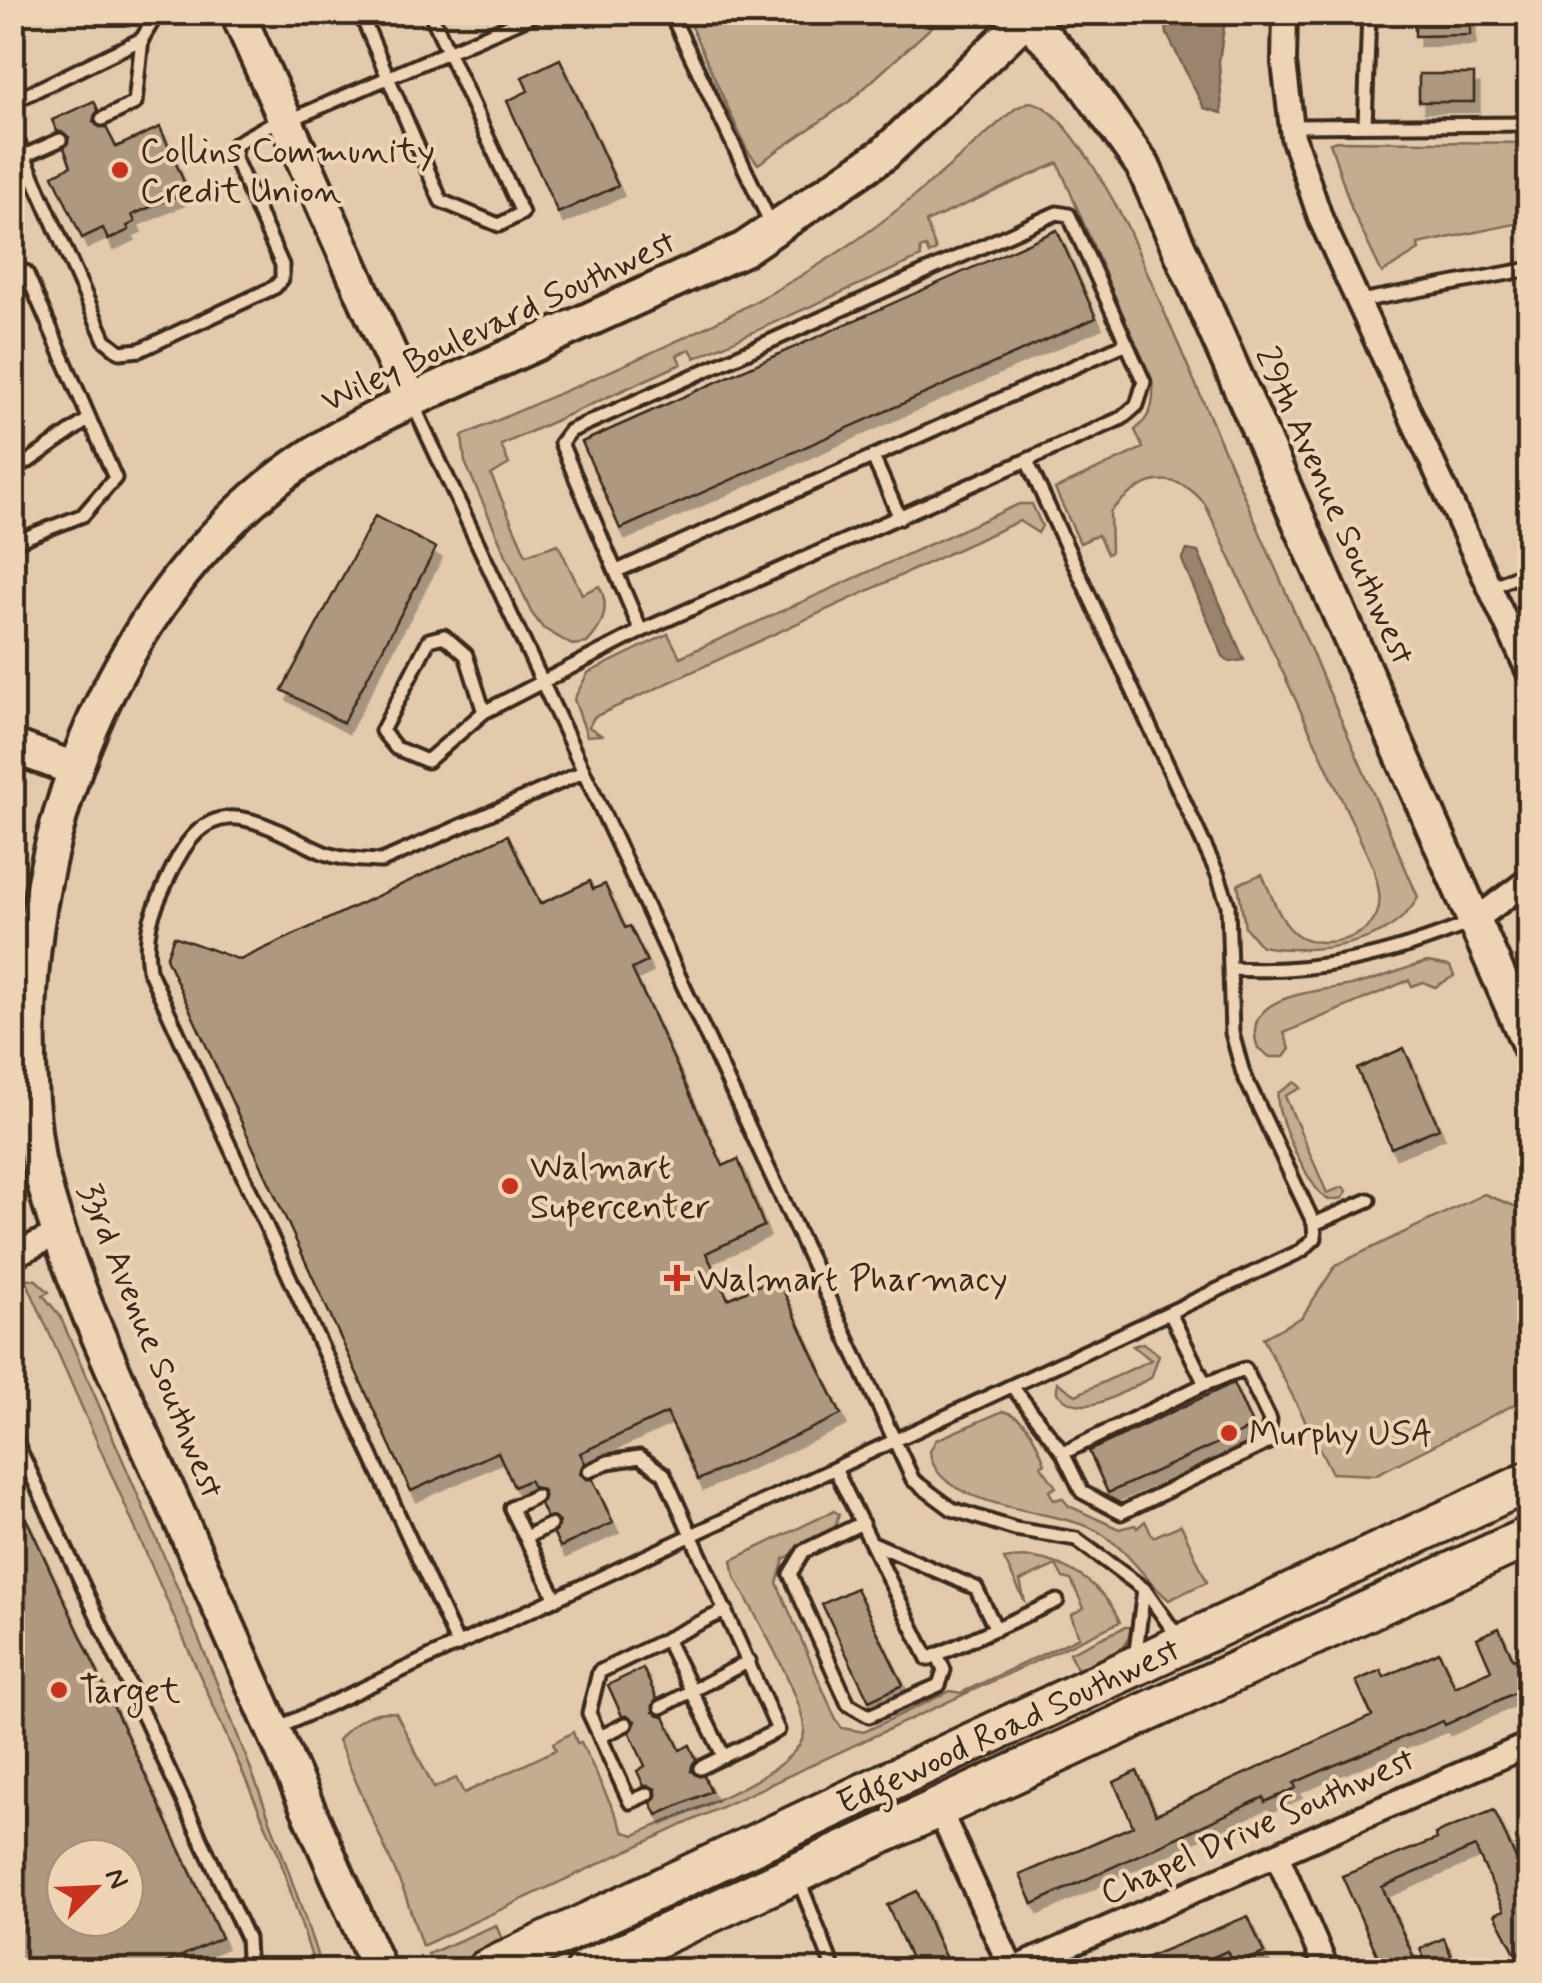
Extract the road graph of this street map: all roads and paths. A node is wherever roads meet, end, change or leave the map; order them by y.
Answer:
1 (158, 12) edge
2 (237, 12) edge
3 (360, 12) edge
4 (430, 12) edge
5 (540, 12) edge
6 (670, 12) edge
7 (1285, 12) edge
8 (1369, 12) edge
9 (521, 16) edge
10 (1030, 16) edge
11 (142, 39) junction
12 (448, 52) junction
13 (389, 78) junction
14 (12, 102) edge
15 (102, 119) dead end
16 (285, 120) junction
17 (1530, 124) edge
18 (1364, 125) junction
19 (1291, 126) junction
20 (12, 129) edge
21 (60, 140) dead end
22 (24, 156) junction
23 (774, 230) junction
24 (1530, 269) edge
25 (12, 278) edge
26 (1360, 300) junction
27 (1126, 343) junction
28 (411, 400) junction
29 (89, 418) junction
30 (873, 456) junction
31 (1028, 463) junction
32 (12, 467) edge
33 (900, 518) junction
34 (12, 543) edge
35 (1530, 570) edge
36 (617, 571) junction
37 (1490, 588) junction
38 (640, 631) junction
39 (1530, 675) edge
40 (546, 682) junction
41 (484, 712) junction
42 (12, 746) edge
43 (69, 767) junction
44 (583, 772) junction
45 (1530, 879) edge
46 (1474, 921) junction
47 (1232, 969) junction
48 (1530, 1048) edge
49 (1368, 1200) dead end
50 (1314, 1224) junction
51 (61, 1232) junction
52 (12, 1256) edge
53 (1170, 1313) junction
54 (1205, 1384) junction
55 (1012, 1386) junction
56 (12, 1433) edge
57 (894, 1442) junction
58 (1062, 1453) junction
59 (834, 1470) junction
60 (589, 1471) dead end
61 (1530, 1481) edge
62 (536, 1496) dead end
63 (862, 1523) junction
64 (550, 1525) dead end
65 (694, 1535) junction
66 (1530, 1536) edge
67 (526, 1537) junction
68 (873, 1543) junction
69 (1144, 1589) junction
70 (556, 1599) junction
71 (1058, 1602) dead end
72 (726, 1610) junction
73 (996, 1628) junction
74 (666, 1639) junction
75 (1182, 1643) junction
76 (458, 1644) junction
77 (937, 1654) junction
78 (748, 1661) junction
79 (1134, 1666) junction
80 (692, 1691) junction
81 (661, 1707) dead end
82 (626, 1724) dead end
83 (274, 1730) junction
84 (600, 1737) junction
85 (1529, 1746) edge
86 (724, 1757) junction
87 (700, 1768) dead end
88 (1015, 1772) junction
89 (648, 1794) dead end
90 (939, 1809) junction
91 (1277, 1854) junction
92 (797, 1874) junction
93 (241, 1970) edge
94 (379, 1970) edge
95 (486, 1970) edge
96 (586, 1970) edge
97 (834, 1970) edge
98 (1012, 1970) edge
99 (1327, 1970) edge

1 - 11 lane
2 - 16 street
3 - 13 lane
4 - 12 lane
5 - 9 lane
6 - 23 lane
7 - 19 street
8 - 18 lane
9 - 12 lane
10 - 23 street, Wiley Boulevard Southwest
10 - 46 street, 29th Avenue Southwest
11 - 14 lane
11 - 15 lane
12 - 13 lane
12 - 13 lane
13 - 16 lane
16 - 22 lane
16 - 28 street
17 - 18 lane
18 - 19 lane
19 - 26 street
20 - 22 lane
21 - 22 lane
23 - 28 street, Wiley Boulevard Southwest
24 - 26 lane
25 - 29 lane
26 - 37 street
27 - 30 lane
27 - 31 lane
27 - 36 lane
28 - 40 lane
28 - 43 street, Wiley Boulevard Southwest
29 - 32 lane
29 - 34 lane
30 - 33 lane
30 - 36 lane
31 - 33 lane
31 - 47 lane
33 - 38 lane
35 - 37 lane
36 - 38 lane
37 - 39 street
38 - 40 lane
40 - 41 lane
40 - 44 lane
41 - 41 lane
42 - 43 street
43 - 51 street, 33rd Avenue Southwest
44 - 57 lane
44 - 76 lane
45 - 46 street
46 - 47 lane
46 - 48 street, 29th Avenue Southwest
47 - 50 lane
49 - 50 lane
50 - 53 lane
51 - 52 street
51 - 83 street, 33rd Avenue Southwest
53 - 54 lane
53 - 55 lane
54 - 58 lane
54 - 58 lane
55 - 57 lane
55 - 58 lane
56 - 93 lane
57 - 59 lane
57 - 69 lane
59 - 63 lane
59 - 65 lane
60 - 65 lane
61 - 75 main road, Edgewood Road Southwest
62 - 67 lane
63 - 68 lane
63 - 77 lane
64 - 67 lane
65 - 70 lane
65 - 72 lane
66 - 88 main road, Edgewood Road Southwest
67 - 70 lane
68 - 73 lane
68 - 77 lane
69 - 75 lane
69 - 79 lane
70 - 76 lane
71 - 73 lane
72 - 74 lane
72 - 78 lane
73 - 77 lane
74 - 80 lane
74 - 84 lane
75 - 79 main road, Edgewood Road Southwest
75 - 88 main road
76 - 83 lane
78 - 80 lane
78 - 86 lane
79 - 95 main road, Edgewood Road Southwest
80 - 81 lane
80 - 86 lane
82 - 84 lane
83 - 94 street, 33rd Avenue Southwest
84 - 89 lane
85 - 91 street, Chapel Drive Southwest
86 - 87 lane
88 - 90 main road, Edgewood Road Southwest
90 - 92 main road, Edgewood Road Southwest
90 - 98 street
91 - 98 street, Chapel Drive Southwest
91 - 99 street
92 - 96 main road, Edgewood Road Southwest
92 - 97 lane

